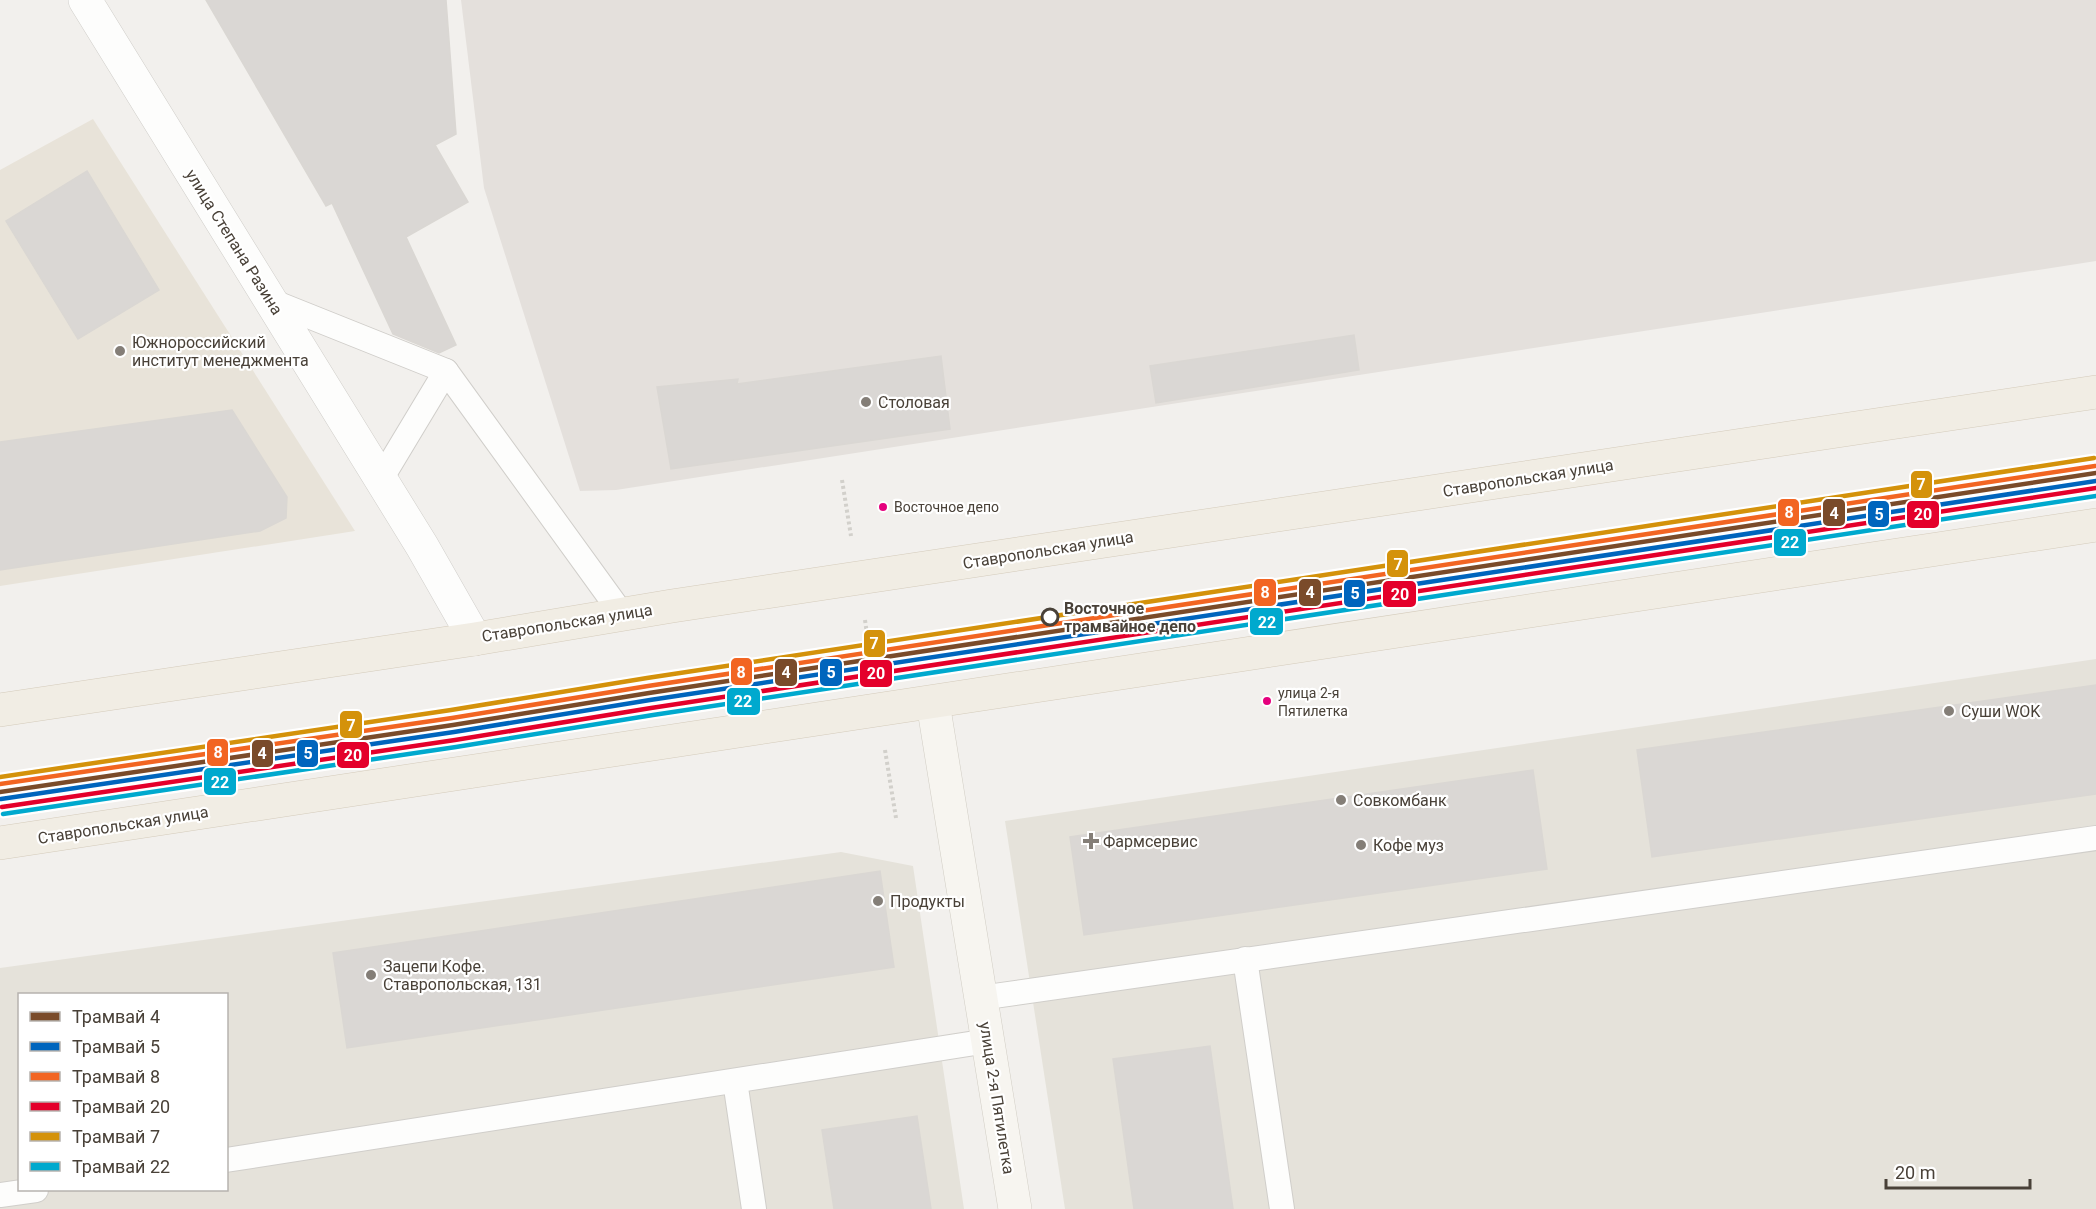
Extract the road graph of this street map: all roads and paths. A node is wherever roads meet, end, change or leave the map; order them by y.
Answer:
1 (85, 0) edge
2 (271, 301) junction
3 (446, 371) junction
4 (2096, 392) edge
5 (381, 479) junction
6 (842, 480) dead end
7 (2096, 525) edge
8 (858, 579) junction
9 (622, 615) junction
10 (475, 639) junction
11 (933, 703) junction
12 (0, 710) edge
13 (879, 711) junction
14 (896, 818) dead end
15 (2096, 838) edge
16 (0, 843) edge
17 (1245, 959) junction
18 (980, 998) junction
19 (988, 1041) junction
20 (735, 1081) junction
21 (228, 1160) edge
22 (29, 1191) edge
23 (0, 1195) edge
24 (754, 1209) edge
25 (1015, 1209) edge
26 (1282, 1209) edge

1 - 2 street, улица Степана Разина
2 - 3 lane
2 - 5 street, улица Степана Разина
3 - 5 lane
3 - 9 lane
4 - 8 main road, Ставропольская улица
5 - 10 street, улица Степана Разина
6 - 8 path
7 - 11 main road, Ставропольская улица
8 - 9 main road, Ставропольская улица
8 - 13 path
9 - 10 main road, Ставропольская улица
10 - 12 main road, Ставропольская улица
11 - 13 main road, Ставропольская улица
11 - 18 main road, улица 2-я Пятилетка
13 - 14 path
13 - 16 main road, Ставропольская улица
15 - 17 lane
17 - 18 lane
17 - 26 lane
18 - 19 main road, улица 2-я Пятилетка
19 - 20 lane
19 - 25 main road, улица 2-я Пятилетка
20 - 21 lane
20 - 24 lane
22 - 23 lane

